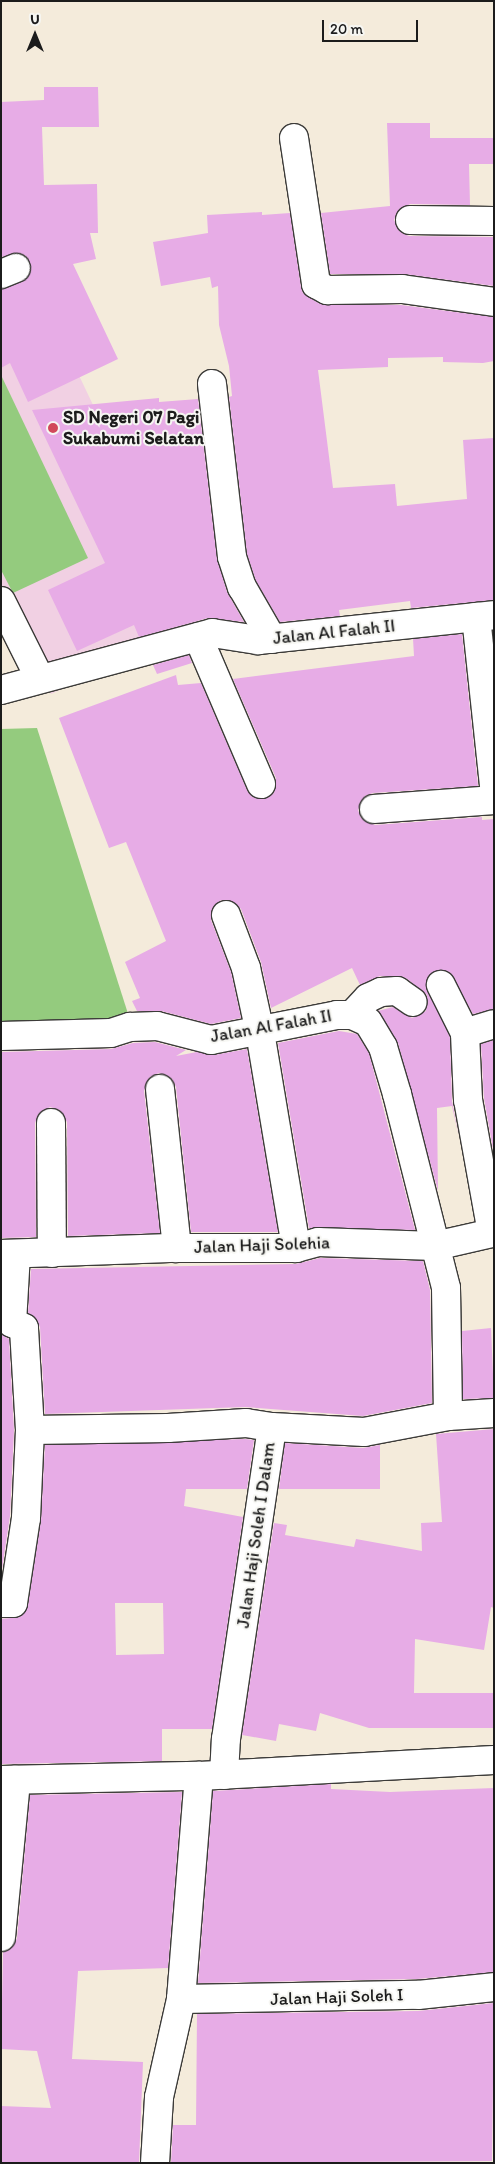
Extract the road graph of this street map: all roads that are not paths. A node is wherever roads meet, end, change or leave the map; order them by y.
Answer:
1 (294, 138) dead end
2 (410, 220) dead end
3 (494, 221) edge
4 (494, 302) edge
5 (212, 384) dead end
6 (1, 601) edge
7 (485, 616) edge
8 (198, 637) junction
9 (272, 639) junction
10 (19, 685) edge
11 (261, 784) dead end
12 (494, 786) edge
13 (494, 800) edge
14 (374, 809) dead end
15 (226, 915) dead end
16 (441, 985) dead end
17 (413, 1002) dead end
18 (352, 1015) junction
19 (494, 1024) edge
20 (260, 1032) junction
21 (465, 1033) junction
22 (1, 1036) edge
23 (160, 1089) dead end
24 (51, 1123) dead end
25 (435, 1246) junction
26 (177, 1248) junction
27 (296, 1248) junction
28 (52, 1252) junction
29 (9, 1254) edge
30 (494, 1413) edge
31 (448, 1416) junction
32 (272, 1427) junction
33 (30, 1430) junction
34 (1, 1603) edge
35 (494, 1760) edge
36 (212, 1776) junction
37 (8, 1780) edge
38 (1, 1937) edge
39 (494, 1987) edge
40 (181, 2000) junction
41 (155, 2163) edge

1 - 4 street
2 - 3 street
5 - 9 street
6 - 10 street
7 - 9 street, Jalan Al Falah II
7 - 12 street
8 - 9 street, Jalan Al Falah II
8 - 10 street, Jalan Al Falah II
8 - 11 street
13 - 14 street
15 - 20 street
16 - 21 street
17 - 18 street
18 - 20 street, Jalan Al Falah II
18 - 25 street, Jalan Al Falah II
19 - 21 street
20 - 22 street, Jalan Al Falah II
20 - 27 street
21 - 25 street, Jalan Haji Solehia
23 - 26 street
24 - 28 street
25 - 27 street, Jalan Haji Solehia
25 - 31 street, Jalan Al Falah II
26 - 27 street, Jalan Haji Solehia
26 - 28 street, Jalan Haji Solehia
28 - 29 street, Jalan Haji Solehia
29 - 33 street
30 - 31 street, Jalan Haji Soleh I Dalam
31 - 32 street, Jalan Haji Soleh I Dalam
32 - 33 street
32 - 36 street, Jalan Haji Soleh I Dalam
33 - 34 street
35 - 36 street
36 - 37 street
36 - 40 street
37 - 38 street
39 - 40 street, Jalan Haji Soleh I
40 - 41 street

